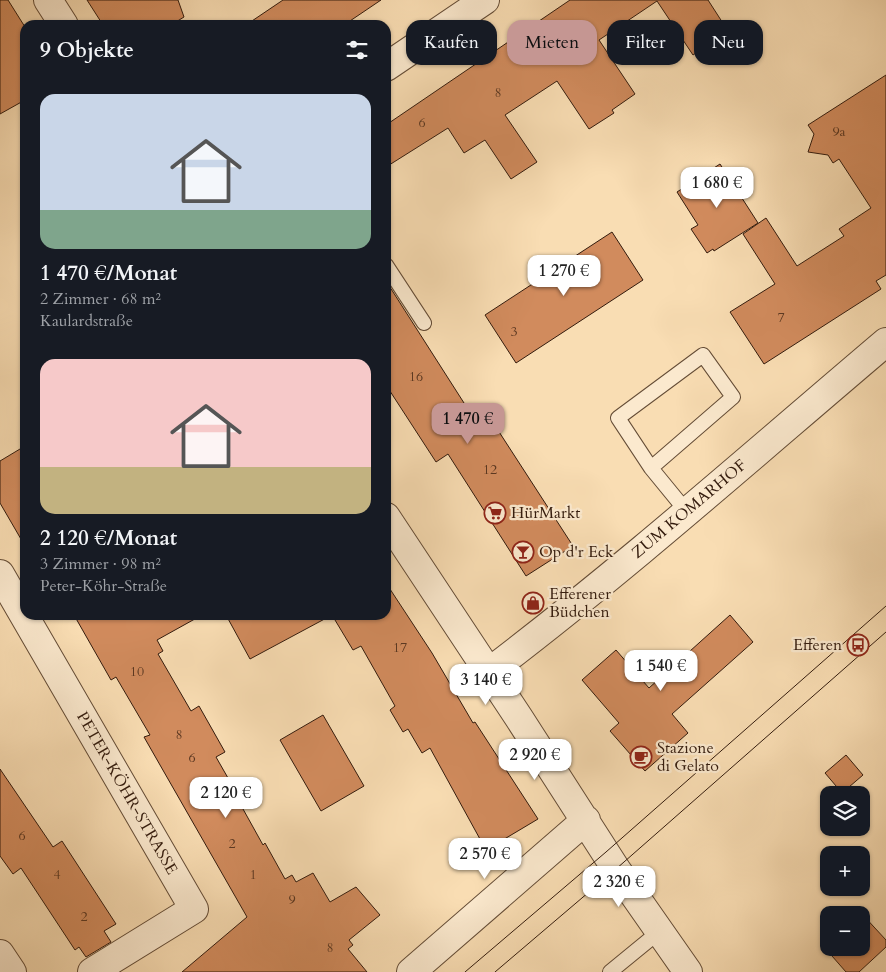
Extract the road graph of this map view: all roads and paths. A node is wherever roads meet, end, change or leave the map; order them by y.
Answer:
1 (48, 0) edge
2 (485, 0) edge
3 (61, 20) edge
4 (391, 64) edge
5 (391, 272) edge
6 (424, 323) dead end
7 (886, 342) edge
8 (651, 468) junction
9 (687, 512) junction
10 (391, 525) edge
11 (0, 574) edge
12 (20, 609) edge
13 (27, 620) edge
14 (489, 672) junction
15 (586, 820) junction
16 (660, 932) junction
17 (0, 954) edge
18 (12, 972) edge
19 (92, 972) edge
20 (411, 972) edge
21 (610, 972) edge
22 (688, 972) edge

1 - 3 street
2 - 4 street
5 - 6 lane
7 - 9 street, ZUM KOMARHOF
8 - 8 lane
8 - 9 lane
9 - 14 street, ZUM KOMARHOF
10 - 14 street
11 - 12 street, PETER-KÖHR-STRASSE
13 - 19 street, PETER-KÖHR-STRASSE
14 - 15 street
15 - 16 street
15 - 20 street
16 - 21 lane
16 - 22 street
17 - 18 street

